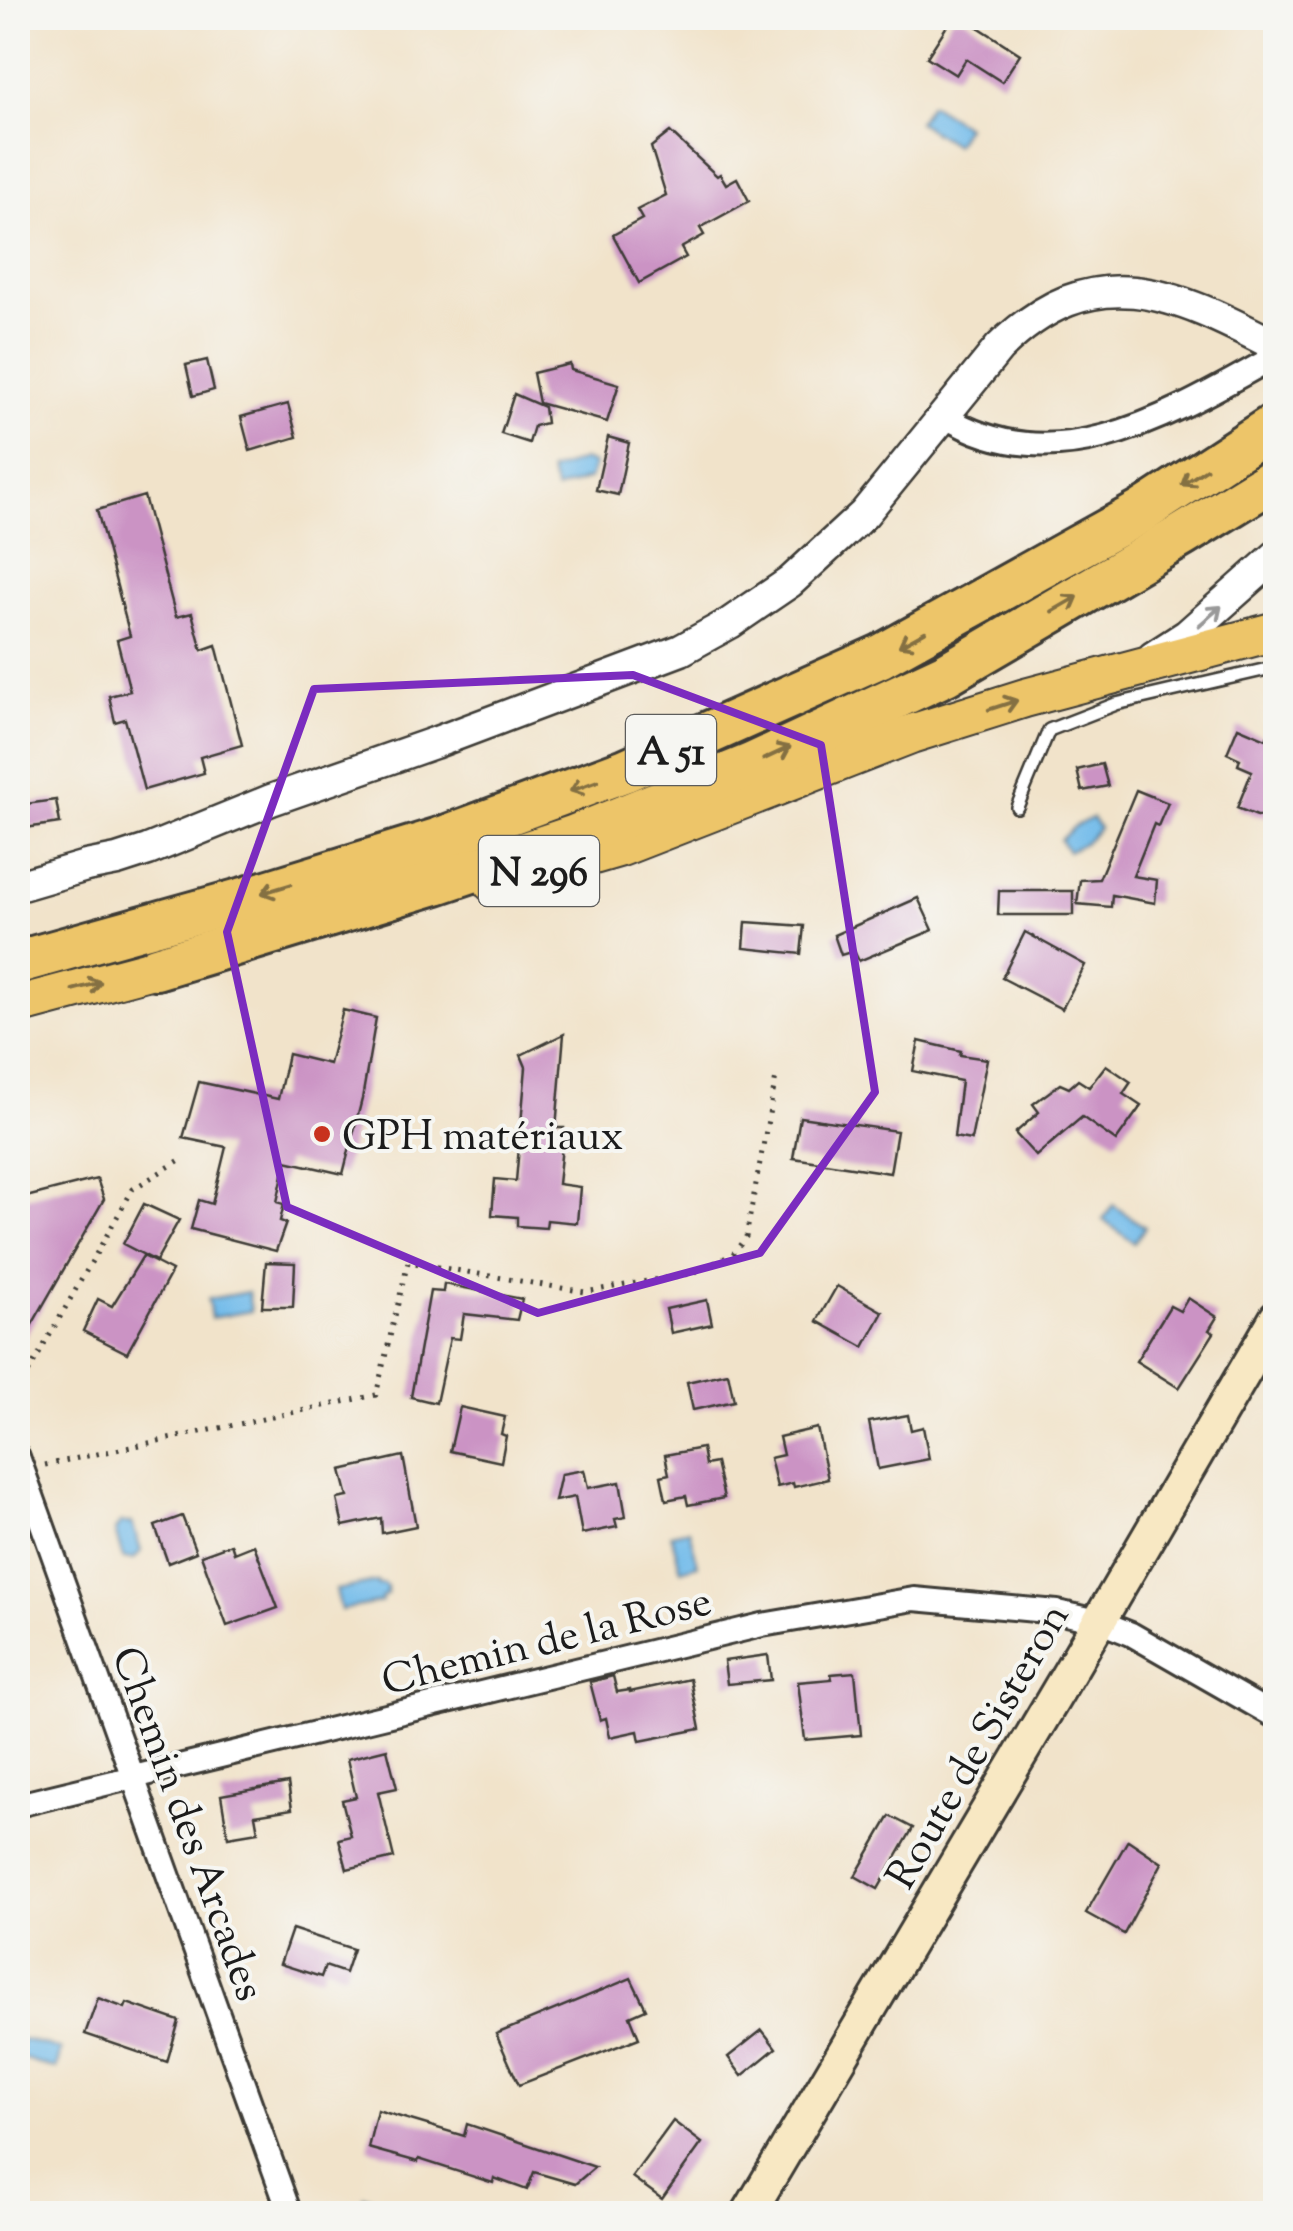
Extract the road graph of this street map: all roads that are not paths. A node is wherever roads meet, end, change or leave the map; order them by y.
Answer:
1 (1276, 346) edge
2 (1276, 356) edge
3 (944, 416) junction
4 (1276, 424) edge
5 (1276, 478) edge
6 (1276, 556) edge
7 (1276, 631) edge
8 (1138, 667) junction
9 (1276, 667) edge
10 (1017, 807) dead end
11 (117, 860) junction
12 (18, 886) edge
13 (18, 902) edge
14 (18, 962) edge
15 (156, 968) junction
16 (18, 1005) edge
17 (1276, 1318) edge
18 (20, 1463) edge
19 (1098, 1622) junction
20 (1276, 1717) edge
21 (133, 1778) junction
22 (18, 1805) edge
23 (290, 2214) edge
24 (748, 2214) edge

1 - 3 street
2 - 3 street
3 - 11 street
4 -> 14 highway, A 51
15 -> 5 highway, A 51
8 -> 6 street
7 - 8 highway, N 296
15 -> 8 highway, N 296
9 - 10 lane
11 - 12 street
11 - 13 street
16 -> 15 highway, N 296
17 - 19 main road, Route de Sisteron
18 - 21 street, Chemin des Arcades
19 - 20 street, Chemin de la Rose
19 - 21 street, Chemin de la Rose
19 - 24 main road, Route de Sisteron
21 - 22 street, Chemin de la Rose
21 - 23 street, Chemin des Arcades

